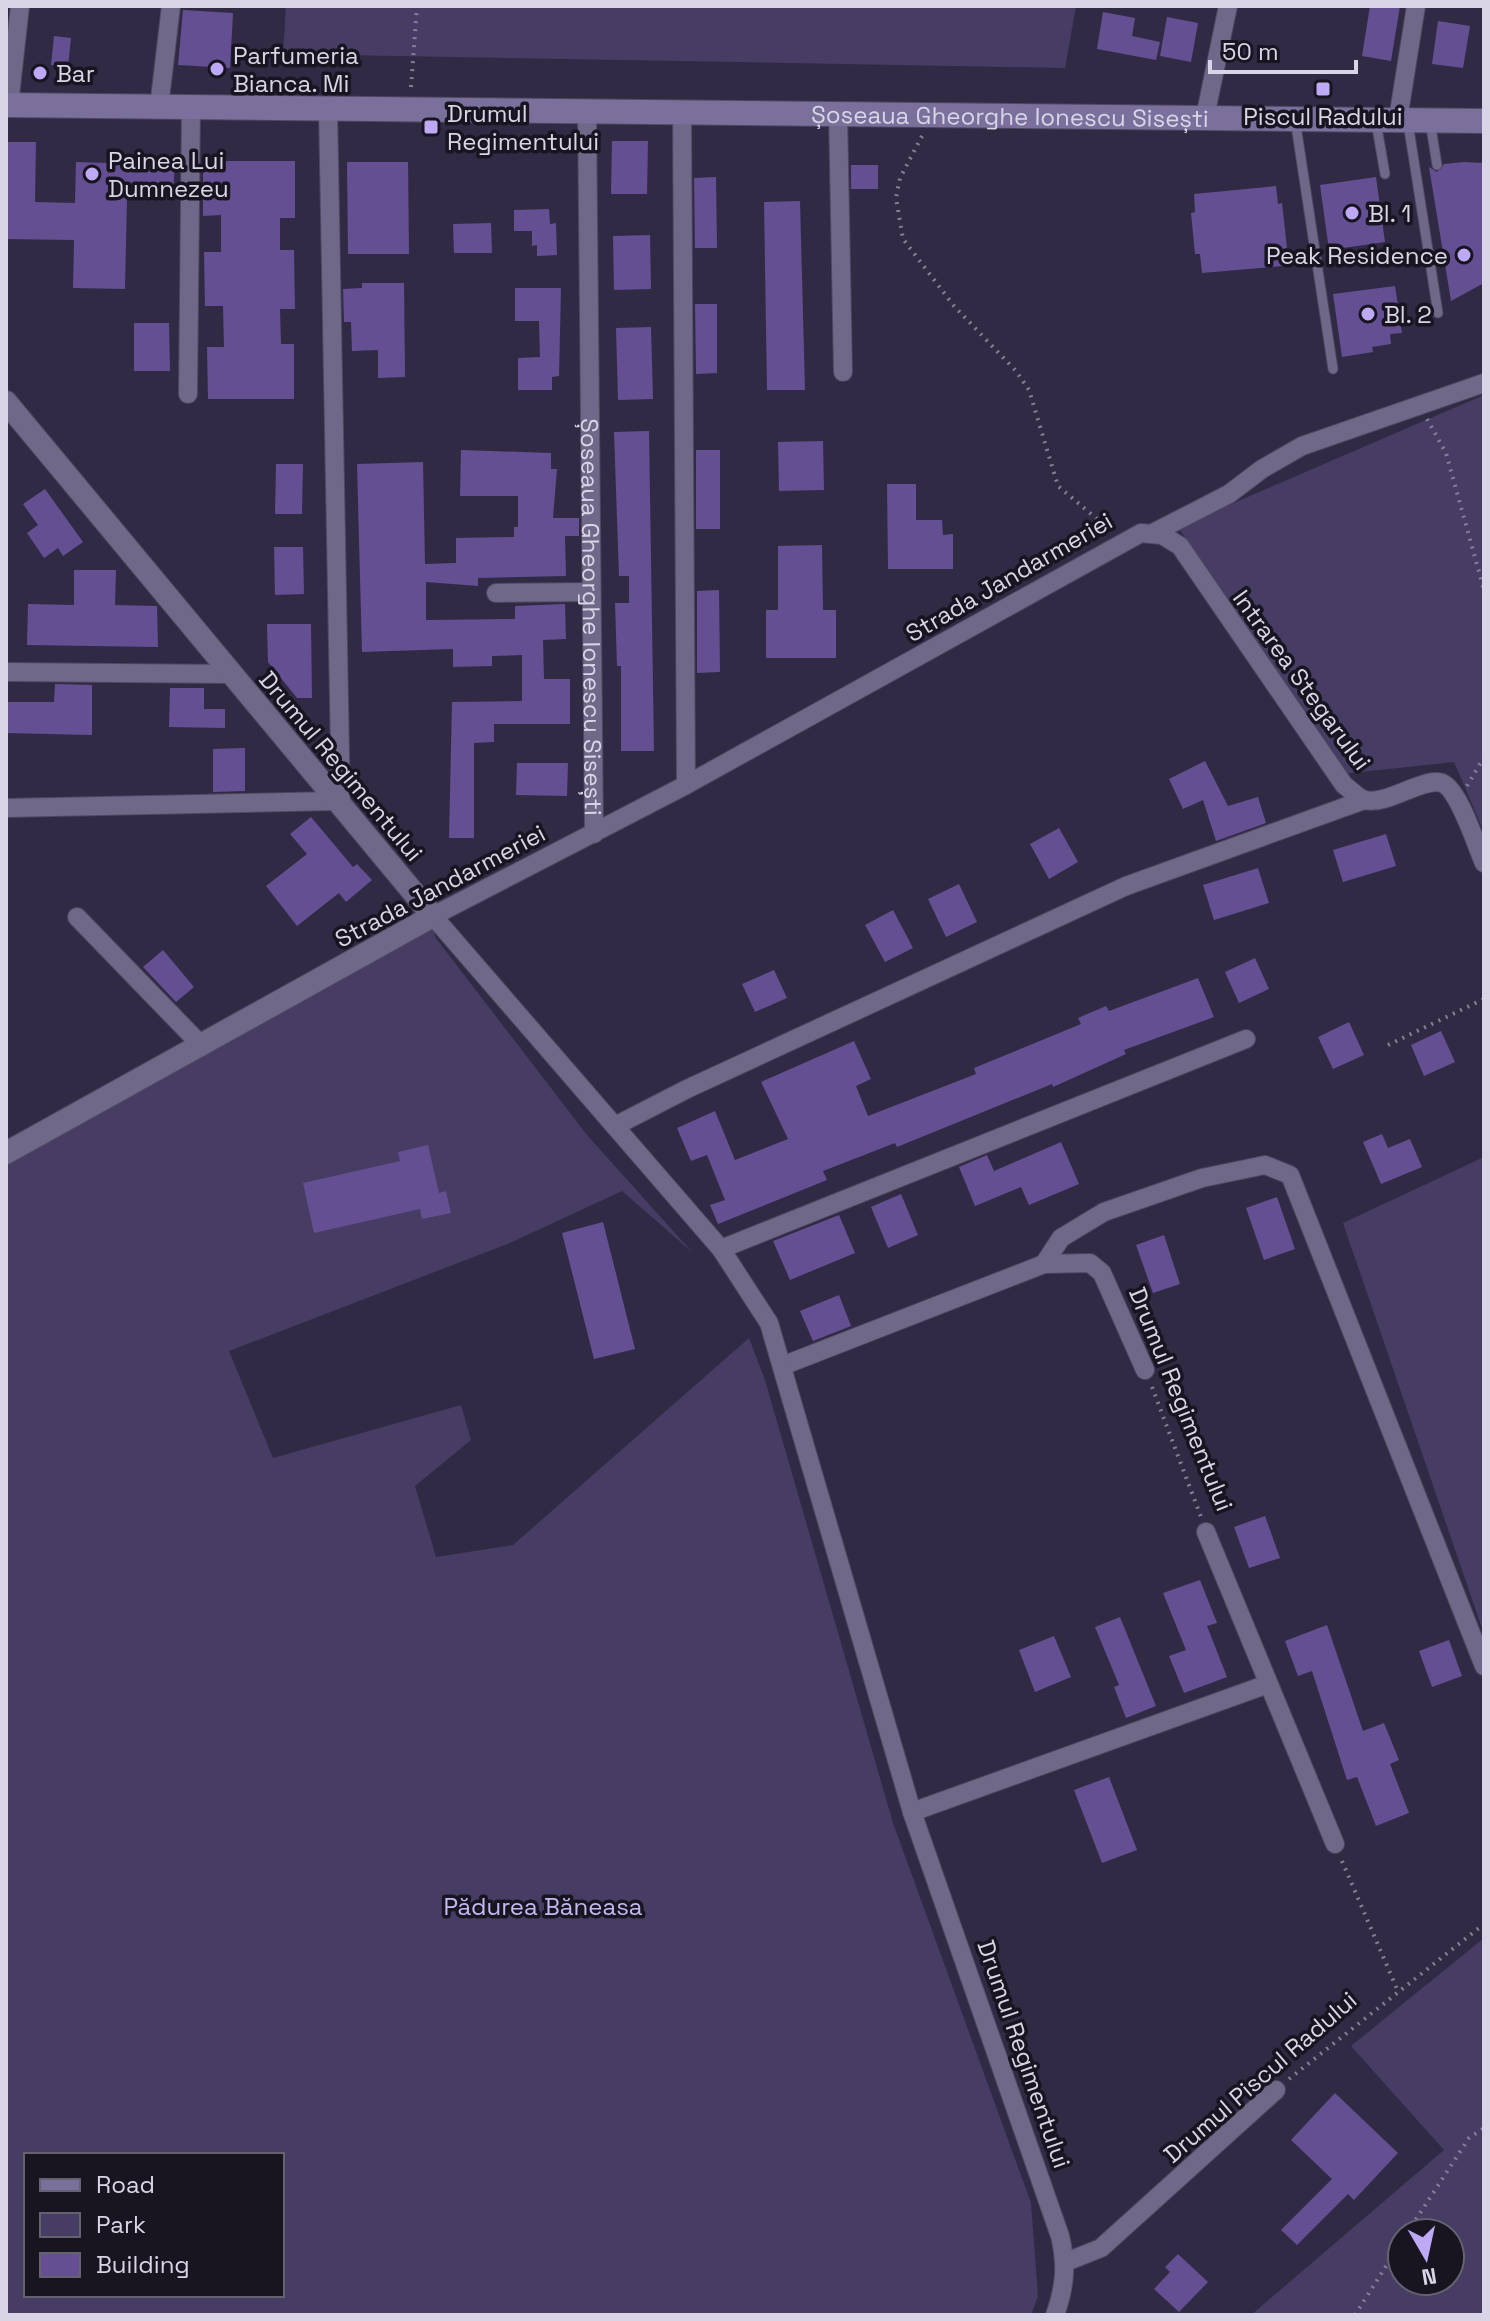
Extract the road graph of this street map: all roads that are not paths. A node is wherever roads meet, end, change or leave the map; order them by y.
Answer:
1 (20, 6) edge
2 (171, 6) edge
3 (1228, 6) edge
4 (1416, 6) edge
5 (7, 105) edge
6 (191, 106) junction
7 (159, 107) junction
8 (328, 108) junction
9 (587, 111) junction
10 (682, 111) junction
11 (838, 112) junction
12 (1205, 117) junction
13 (1294, 118) junction
14 (1402, 119) junction
15 (1484, 121) edge
16 (1437, 165) dead end
17 (1385, 174) dead end
18 (1438, 313) dead end
19 (1333, 369) dead end
20 (843, 372) dead end
21 (1484, 383) edge
22 (188, 394) dead end
23 (6, 402) edge
24 (14, 421) edge
25 (1153, 533) junction
26 (591, 592) junction
27 (496, 593) dead end
28 (6, 672) edge
29 (229, 674) junction
30 (686, 785) junction
31 (1364, 800) junction
32 (339, 804) junction
33 (6, 808) edge
34 (594, 834) junction
35 (1484, 863) edge
36 (433, 916) junction
37 (77, 917) dead end
38 (1246, 1039) dead end
39 (201, 1045) junction
40 (617, 1125) junction
41 (6, 1153) edge
42 (721, 1249) junction
43 (1044, 1264) junction
44 (782, 1366) junction
45 (1145, 1370) road end
46 (1206, 1532) road end
47 (1484, 1666) edge
48 (1268, 1684) junction
49 (912, 1812) junction
50 (1335, 1844) road end
51 (1276, 2090) road end
52 (1066, 2262) junction
53 (1055, 2315) edge

1 - 5 street, Șoseaua Gheorghe Ionescu Sisești
2 - 7 street
3 - 12 street
4 - 14 street
5 - 7 main road, Șoseaua Gheorghe Ionescu Sisești
6 - 7 main road, Șoseaua Gheorghe Ionescu Sisești
6 - 8 main road, Șoseaua Gheorghe Ionescu Sisești
6 - 22 street
8 - 9 main road, Șoseaua Gheorghe Ionescu Sisești
8 - 32 street
9 - 10 main road, Șoseaua Gheorghe Ionescu Sisești
9 - 26 street, Șoseaua Gheorghe Ionescu Sisești
10 - 11 main road, Șoseaua Gheorghe Ionescu Sisești
10 - 30 street
11 - 12 main road, Șoseaua Gheorghe Ionescu Sisești
11 - 20 street
12 - 13 main road, Șoseaua Gheorghe Ionescu Sisești
13 - 14 main road, Șoseaua Gheorghe Ionescu Sisești
13 - 19 lane
14 - 15 main road, Șoseaua Gheorghe Ionescu Sisești
14 - 16 lane
14 - 17 lane
14 - 18 lane
21 - 25 street, Strada Jandarmeriei
23 - 24 street, Drumul Regimentului
24 - 29 street, Drumul Regimentului
25 - 30 street, Strada Jandarmeriei
25 - 31 street, Intrarea Stegarului
26 - 27 street
26 - 34 street, Șoseaua Gheorghe Ionescu Sisești
28 - 29 street
29 - 32 street, Drumul Regimentului
30 - 34 street, Strada Jandarmeriei
31 - 35 street, Intrarea Stegarului
31 - 40 street
32 - 33 street
32 - 36 street, Drumul Regimentului
34 - 36 street, Strada Jandarmeriei
36 - 39 street, Strada Jandarmeriei
36 - 40 street, Drumul Regimentului
37 - 39 street
38 - 42 street
39 - 41 street, Strada Jandarmeriei
40 - 42 street, Drumul Regimentului
42 - 44 street, Drumul Regimentului
43 - 44 street, Drumul Regimentului
43 - 45 street, Drumul Regimentului
43 - 47 street
44 - 49 street, Drumul Regimentului
46 - 48 street, Drumul Regimentului
48 - 49 street
48 - 50 street, Drumul Regimentului
49 - 52 street, Drumul Regimentului
51 - 52 street, Drumul Piscul Radului
52 - 53 street, Drumul Regimentului

